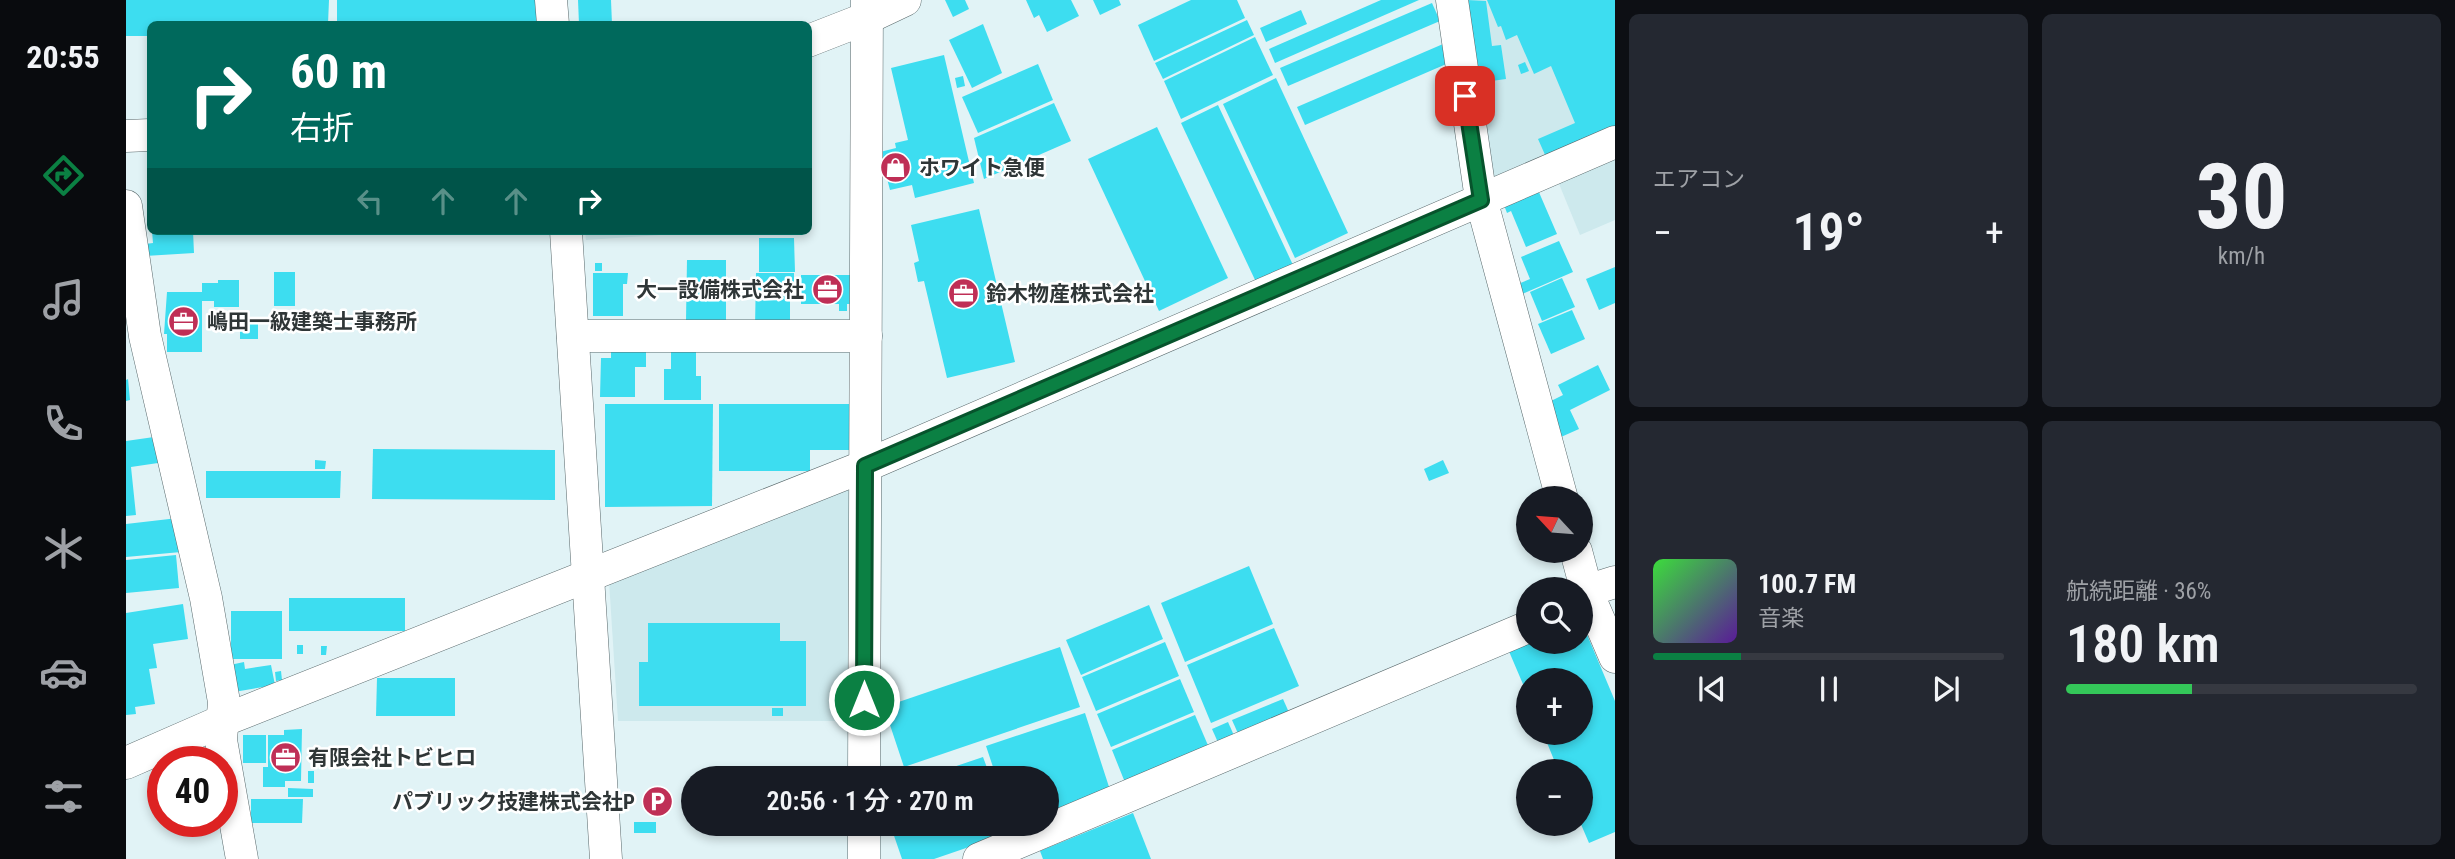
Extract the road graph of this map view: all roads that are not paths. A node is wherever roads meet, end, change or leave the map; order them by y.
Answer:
1 (551, 0) edge
2 (905, 0) edge
3 (1452, 0) edge
4 (867, 9) edge
5 (553, 21) edge
6 (812, 39) edge
7 (147, 135) edge
8 (126, 136) edge
9 (1615, 142) edge
10 (1481, 200) junction
11 (126, 206) edge
12 (566, 235) edge
13 (573, 336) junction
14 (866, 336) junction
15 (135, 338) edge
16 (865, 466) junction
17 (1558, 486) edge
18 (1582, 564) edge
19 (588, 575) junction
20 (1595, 594) edge
21 (1516, 632) edge
22 (1615, 657) edge
23 (222, 721) junction
24 (126, 763) edge
25 (864, 766) edge
26 (864, 836) edge
27 (242, 859) edge
28 (606, 859) edge
29 (864, 859) edge
30 (979, 859) edge

1 - 5 street
2 - 4 street
3 - 10 street
4 - 6 street
4 - 14 street
7 - 8 street
9 - 10 street
10 - 16 street
10 - 17 street
11 - 15 street
12 - 13 street
13 - 14 street
13 - 19 street
14 - 16 street
15 - 23 street
16 - 19 street
16 - 25 street
18 - 20 street
19 - 23 street
19 - 28 street
20 - 22 street
21 - 30 street
23 - 24 street
23 - 27 street
26 - 29 street

